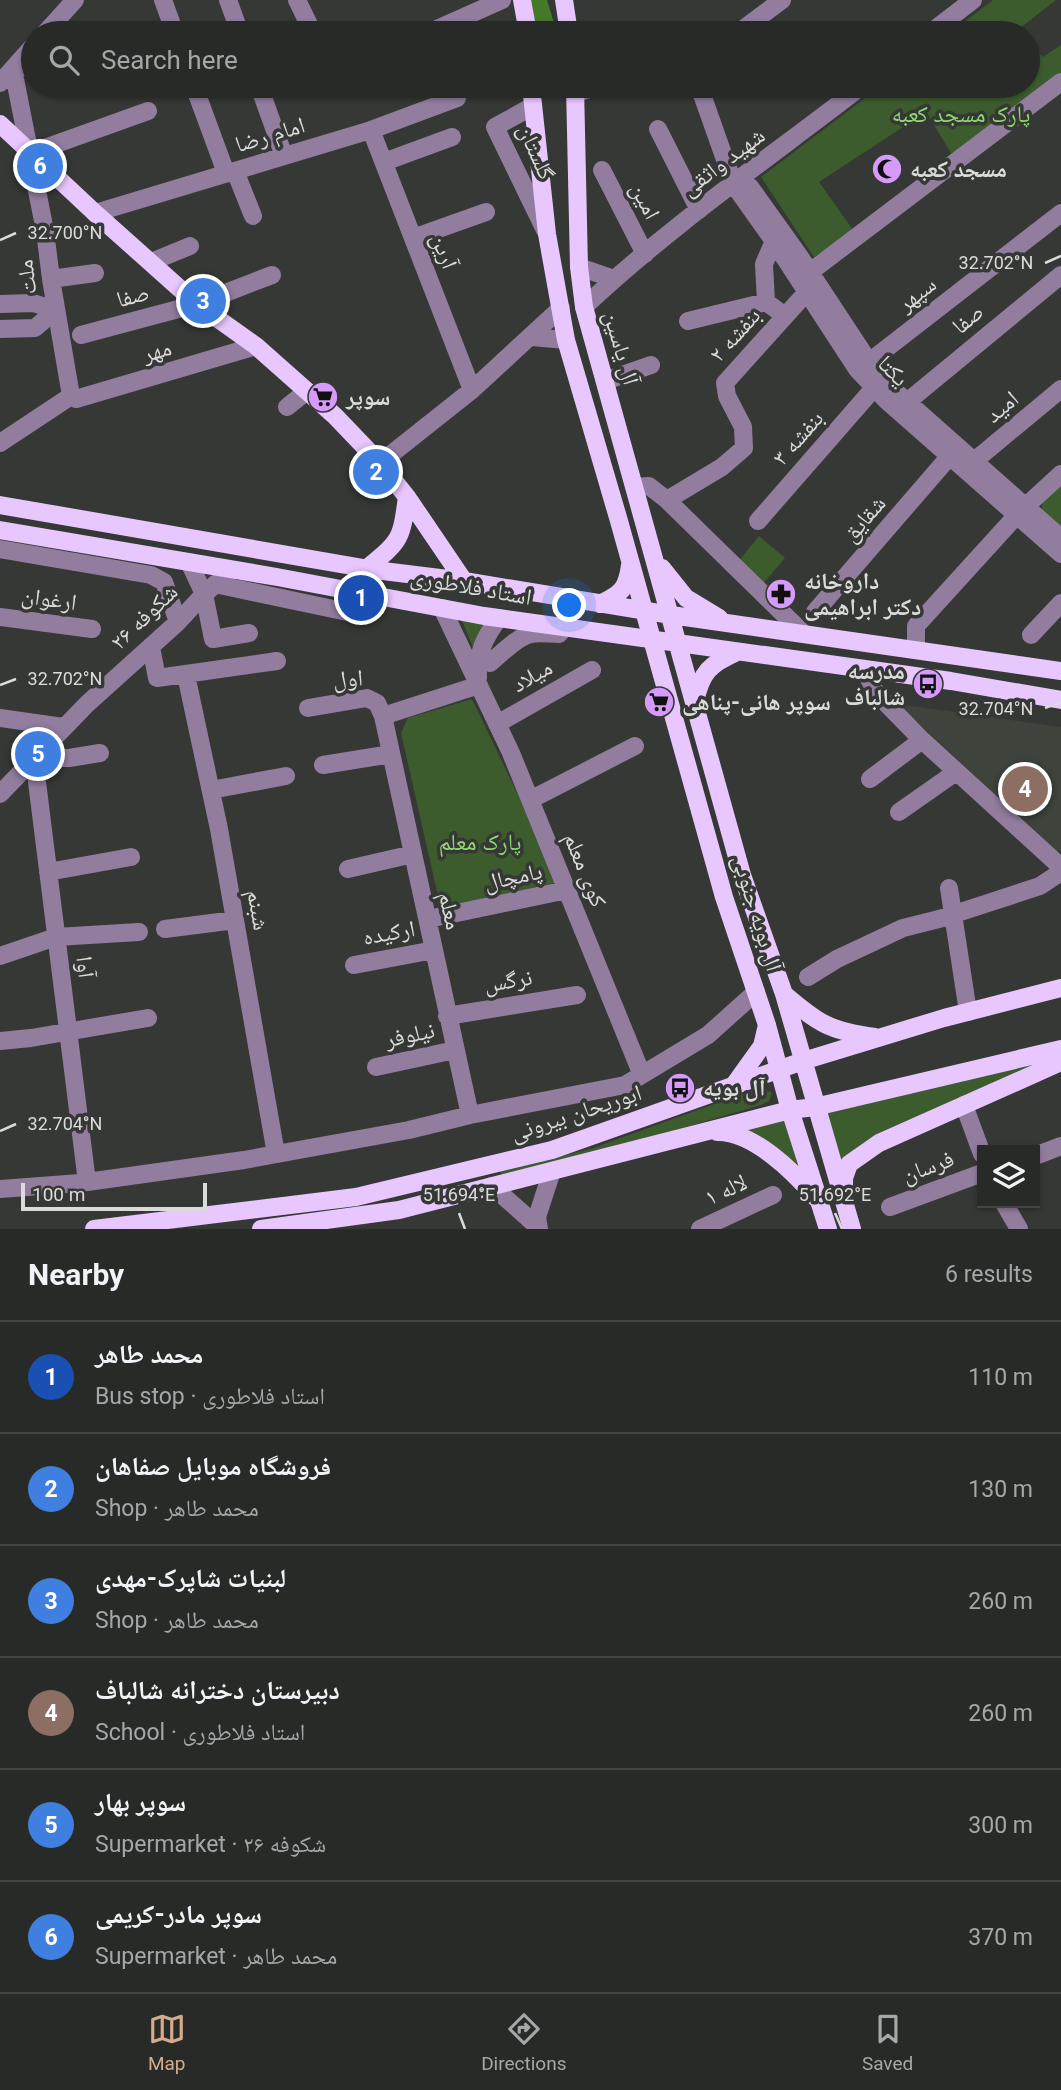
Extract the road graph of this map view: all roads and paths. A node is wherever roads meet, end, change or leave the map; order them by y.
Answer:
1 (75, 0) edge
2 (163, 0) edge
3 (228, 0) edge
4 (297, 0) edge
5 (502, 0) edge
6 (522, 0) edge
7 (564, 0) edge
8 (782, 0) edge
9 (974, 0) edge
10 (56, 21) edge
11 (171, 21) edge
12 (236, 21) edge
13 (307, 21) edge
14 (455, 21) edge
15 (526, 21) edge
16 (567, 21) edge
17 (754, 21) edge
18 (946, 21) edge
19 (21, 60) edge
20 (21, 67) edge
21 (13, 69) junction
22 (1061, 82) edge
23 (0, 83) edge
24 (199, 98) edge
25 (263, 98) edge
26 (457, 98) dead end
27 (533, 98) edge
28 (575, 98) edge
29 (704, 98) edge
30 (846, 98) edge
31 (1040, 98) edge
32 (1040, 98) edge
33 (534, 106) junction
34 (148, 111) dead end
35 (0, 124) edge
36 (658, 129) dead end
37 (371, 130) junction
38 (452, 136) dead end
39 (31, 153) junction
40 (284, 156) junction
41 (384, 162) junction
42 (602, 170) dead end
43 (230, 172) junction
44 (739, 181) junction
45 (699, 211) junction
46 (486, 212) dead end
47 (95, 213) junction
48 (1061, 214) edge
49 (253, 216) dead end
50 (547, 234) junction
51 (775, 236) junction
52 (413, 238) junction
53 (190, 246) dead end
54 (645, 254) junction
55 (151, 262) junction
56 (579, 267) junction
57 (810, 272) junction
58 (94, 273) dead end
59 (272, 275) dead end
60 (51, 279) junction
61 (614, 279) junction
62 (1059, 279) edge
63 (806, 293) junction
64 (766, 302) junction
65 (0, 304) edge
66 (197, 304) junction
67 (584, 307) junction
68 (561, 308) junction
69 (56, 310) junction
70 (785, 316) junction
71 (688, 321) dead end
72 (0, 329) edge
73 (81, 335) dead end
74 (532, 337) junction
75 (566, 340) junction
76 (256, 346) junction
77 (869, 362) junction
78 (651, 365) dead end
79 (605, 381) junction
80 (874, 388) junction
81 (1061, 389) edge
82 (471, 390) junction
83 (307, 391) junction
84 (71, 396) junction
85 (907, 402) junction
86 (287, 407) dead end
87 (0, 443) edge
88 (949, 457) junction
89 (974, 462) junction
90 (380, 463) junction
91 (1061, 474) edge
92 (635, 486) junction
93 (407, 497) junction
94 (667, 500) junction
95 (0, 505) edge
96 (1021, 512) junction
97 (643, 517) junction
98 (619, 521) junction
99 (758, 521) dead end
100 (0, 530) edge
101 (1061, 538) edge
102 (0, 549) edge
103 (1061, 554) edge
104 (656, 561) junction
105 (190, 562) junction
106 (630, 562) junction
107 (233, 569) junction
108 (366, 569) junction
109 (464, 581) junction
110 (209, 589) junction
111 (1061, 603) edge
112 (600, 604) junction
113 (442, 608) junction
114 (644, 611) junction
115 (815, 612) dead end
116 (352, 613) dead end
117 (671, 615) junction
118 (0, 617) edge
119 (499, 618) junction
120 (178, 622) junction
121 (728, 623) junction
122 (565, 627) junction
123 (92, 629) dead end
124 (248, 633) dead end
125 (803, 633) junction
126 (617, 634) junction
127 (1031, 635) dead end
128 (652, 639) junction
129 (679, 643) junction
130 (151, 647) junction
131 (916, 650) junction
132 (738, 652) junction
133 (277, 661) dead end
134 (490, 663) dead end
135 (864, 669) junction
136 (592, 670) dead end
137 (1061, 671) edge
138 (186, 675) junction
139 (479, 685) junction
140 (665, 686) junction
141 (1061, 700) edge
142 (695, 702) junction
143 (308, 708) dead end
144 (383, 716) junction
145 (0, 718) edge
146 (497, 724) junction
147 (63, 727) junction
148 (922, 740) junction
149 (635, 746) dead end
150 (100, 753) dead end
151 (391, 754) junction
152 (34, 758) junction
153 (323, 765) dead end
154 (956, 772) junction
155 (286, 776) dead end
156 (715, 779) junction
157 (870, 779) dead end
158 (693, 786) junction
159 (211, 790) junction
160 (0, 794) edge
161 (530, 800) junction
162 (900, 812) dead end
163 (413, 854) junction
164 (131, 857) dead end
165 (348, 869) dead end
166 (1061, 870) edge
167 (48, 872) junction
168 (949, 888) dead end
169 (567, 890) junction
170 (952, 914) junction
171 (428, 919) junction
172 (235, 920) junction
173 (165, 929) dead end
174 (139, 932) dead end
175 (56, 937) junction
176 (434, 950) junction
177 (0, 956) edge
178 (354, 965) dead end
179 (808, 977) dead end
180 (1061, 988) edge
181 (756, 992) junction
182 (784, 993) junction
183 (577, 995) dead end
184 (968, 1012) junction
185 (447, 1016) junction
186 (148, 1018) dead end
187 (767, 1025) junction
188 (68, 1030) junction
189 (882, 1038) junction
190 (0, 1041) edge
191 (1061, 1049) edge
192 (455, 1050) junction
193 (803, 1061) junction
194 (1061, 1062) edge
195 (376, 1067) dead end
196 (779, 1069) junction
197 (642, 1075) junction
198 (733, 1085) junction
199 (964, 1105) junction
200 (816, 1107) junction
201 (790, 1110) junction
202 (470, 1115) junction
203 (710, 1132) junction
204 (979, 1145) edge
205 (1061, 1146) edge
206 (276, 1154) junction
207 (1040, 1154) edge
208 (552, 1171) junction
209 (977, 1175) edge
210 (87, 1182) junction
211 (492, 1186) junction
212 (0, 1189) edge
213 (773, 1195) dead end
214 (843, 1198) junction
215 (821, 1203) junction
216 (890, 1207) dead end
217 (1007, 1208) edge
218 (350, 1223) edge
219 (538, 1228) edge
220 (93, 1229) edge
221 (268, 1229) edge
222 (700, 1229) edge
223 (828, 1229) edge
224 (852, 1229) edge
225 (1019, 1229) edge

1 - 10 street
2 - 11 street
3 - 12 street
4 - 13 street
5 - 14 street
6 - 15 main road
7 - 16 main road
8 - 17 street
9 - 18 street
19 - 21 street
20 - 21 street
21 - 23 street
21 - 39 street, ملت
22 - 32 street
24 - 43 street
25 - 40 street
26 - 37 street, امام رضا
27 - 33 main road
28 - 56 main road, آل یاسین
29 - 44 street, یکتا
30 - 44 street, شهید واثقی
31 - 57 street
33 - 50 main road
33 - 50 street, گلستان
34 - 39 street
35 - 39 main road
36 - 45 street
37 - 40 street, امام رضا
37 - 41 street, آرین
38 - 41 street
39 - 47 main road
39 - 60 street, ملت
40 - 43 street, امام رضا
41 - 52 street, آرین
42 - 54 street, امین
43 - 47 street, امام رضا
43 - 49 street
44 - 45 street, شهید واثقی
44 - 51 street, یکتا
45 - 54 street, شهید واثقی
46 - 52 street
47 - 55 main road
48 - 77 street, سپهر
50 - 68 main road
51 - 57 street, یکتا
51 - 63 street, یکتا
51 - 64 street
52 - 82 street, آرین
53 - 55 street
54 - 61 street, شهید واثقی
55 - 66 main road
56 - 61 street
56 - 67 main road, آل یاسین
57 - 77 street, یکتا
58 - 60 street
59 - 66 street, صفا
60 - 69 street, ملت
61 - 67 street, شهید واثقی
62 - 85 street, صفا
63 - 70 street, بنفشه ۲
63 - 80 street, یکتا
64 - 70 street
64 - 71 street
65 - 69 street
66 - 73 street, صفا
66 - 76 main road
67 - 79 main road, آل یاسین
68 - 74 street
68 - 75 main road
69 - 72 street
69 - 84 street, ملت
70 - 94 street, بنفشه ۲
74 - 75 street
74 - 82 street
75 - 98 main road
76 - 83 main road
76 - 84 street, مهر
77 - 85 street, یکتا
78 - 79 street
79 - 92 main road, آل یاسین
80 - 88 street, یکتا
80 - 99 street, بنفشه ۳
81 - 89 street, امید
82 - 90 street
83 - 86 street
83 - 90 main road
84 - 87 street
85 - 89 street, یکتا
88 - 96 street, یکتا
88 - 115 street, شقایق
89 - 96 street, یکتا
90 - 93 main road
91 - 96 street
92 - 94 street
92 - 97 main road, آل یاسین
93 - 108 main road
93 - 109 main road
94 - 125 street
95 - 108 main road, استاد فلاطوری
96 - 101 street, یکتا
96 - 103 street, یکتا
96 - 131 street
97 - 98 main road
97 - 104 main road, آل یاسین
98 - 106 main road
100 - 105 main road, استاد فلاطوری
102 - 120 street
104 - 117 main road, آل یاسین
104 - 121 main road
105 - 107 main road, استاد فلاطوری
105 - 110 street
106 - 112 main road
106 - 114 main road
107 - 110 street, شکوفه ۲۶
107 - 113 main road, استاد فلاطوری
108 - 109 main road, استاد فلاطوری
109 - 112 main road, استاد فلاطوری
110 - 116 street
110 - 120 street, شکوفه ۲۶
110 - 124 street
111 - 127 street
112 - 114 main road, استاد فلاطوری
113 - 119 main road, استاد فلاطوری
113 - 139 street, کوی معلم
114 - 117 main road, استاد فلاطوری
114 - 128 main road, آل بویه جنوبی
117 - 121 main road, استاد فلاطوری
117 - 129 main road, آل بویه جنوبی
118 - 123 street, ارغوان
119 - 122 main road, استاد فلاطوری
119 - 139 street, کوی معلم
120 - 130 street, شکوفه ۲۶
121 - 125 main road, استاد فلاطوری
122 - 126 main road, استاد فلاطوری
122 - 134 street
125 - 131 main road, استاد فلاطوری
126 - 128 main road, استاد فلاطوری
126 - 140 main road
128 - 129 main road, استاد فلاطوری
128 - 140 main road, آل بویه جنوبی
129 - 132 main road, استاد فلاطوری
129 - 142 main road, آل بویه جنوبی
130 - 138 street
130 - 147 street, شکوفه ۲۶
131 - 137 main road, استاد فلاطوری
132 - 135 main road, استاد فلاطوری
132 - 142 main road
133 - 138 street
135 - 141 main road, استاد فلاطوری
135 - 148 street
136 - 146 street, میلاد
138 - 159 street, شبنم
139 - 144 street
139 - 146 street, کوی معلم
140 - 158 main road, آل بویه جنوبی
142 - 156 main road, آل بویه جنوبی
143 - 144 street, اول
144 - 151 street, معلم
145 - 147 street
146 - 161 street, کوی معلم
147 - 152 street, شکوفه ۲۶
148 - 154 street
148 - 157 street
149 - 161 street
150 - 152 street
151 - 153 street
151 - 163 street, معلم
152 - 160 street, شکوفه ۲۶
152 - 167 street, آوا
154 - 162 street
154 - 166 street
155 - 159 street
156 - 158 main road
156 - 182 main road, آل بویه جنوبی
158 - 181 main road, آل بویه جنوبی
159 - 172 street, شبنم
161 - 169 street, کوی معلم
163 - 165 street
163 - 171 street, معلم
164 - 167 street
166 - 170 street
167 - 175 street, آوا
168 - 170 street
169 - 171 street, پامچال
169 - 197 street, کوی معلم
170 - 179 street
170 - 184 street
171 - 176 street, معلم
172 - 173 street
172 - 206 street, شبنم
174 - 175 street
175 - 177 street
175 - 188 street, آوا
176 - 178 street, ارکیده
176 - 185 street, معلم
180 - 184 main road, ابوریحان بیرونی
181 - 187 main road, آل بویه جنوبی
181 - 197 street
182 - 189 main road
182 - 193 main road, آل بویه جنوبی
183 - 185 street, نرگس
184 - 189 main road, ابوریحان بیرونی
185 - 192 street, معلم
186 - 188 street
187 - 196 main road, آل بویه جنوبی
187 - 198 main road
188 - 190 street
188 - 210 street, آوا
189 - 193 main road, ابوریحان بیرونی
191 - 200 main road, ابوریحان بیرونی
192 - 195 street, نیلوفر
192 - 202 street, معلم
193 - 196 main road, ابوریحان بیرونی
193 - 200 main road, آل بویه جنوبی
194 - 199 main road
196 - 198 main road, ابوریحان بیرونی
196 - 201 main road, آل بویه جنوبی
197 - 202 street
198 - 220 main road, ابوریحان بیرونی
199 - 204 street
199 - 214 main road
200 - 201 main road, ابوریحان بیرونی
200 - 214 main road, آل بویه جنوبی
201 - 203 main road, ابوریحان بیرونی
201 - 215 main road, آل بویه جنوبی
202 - 206 street
203 - 208 main road, ابوریحان بیرونی
203 - 215 main road
205 - 207 street
206 - 210 street
208 - 211 main road, ابوریحان بیرونی
208 - 219 street
209 - 216 street, فرسان
210 - 212 street
211 - 218 main road, ابوریحان بیرونی
211 - 219 street
213 - 222 street, لاله ۱
214 - 224 main road, آل بویه جنوبی
215 - 223 main road, آل بویه جنوبی
217 - 225 street
218 - 221 main road, ابوریحان بیرونی

